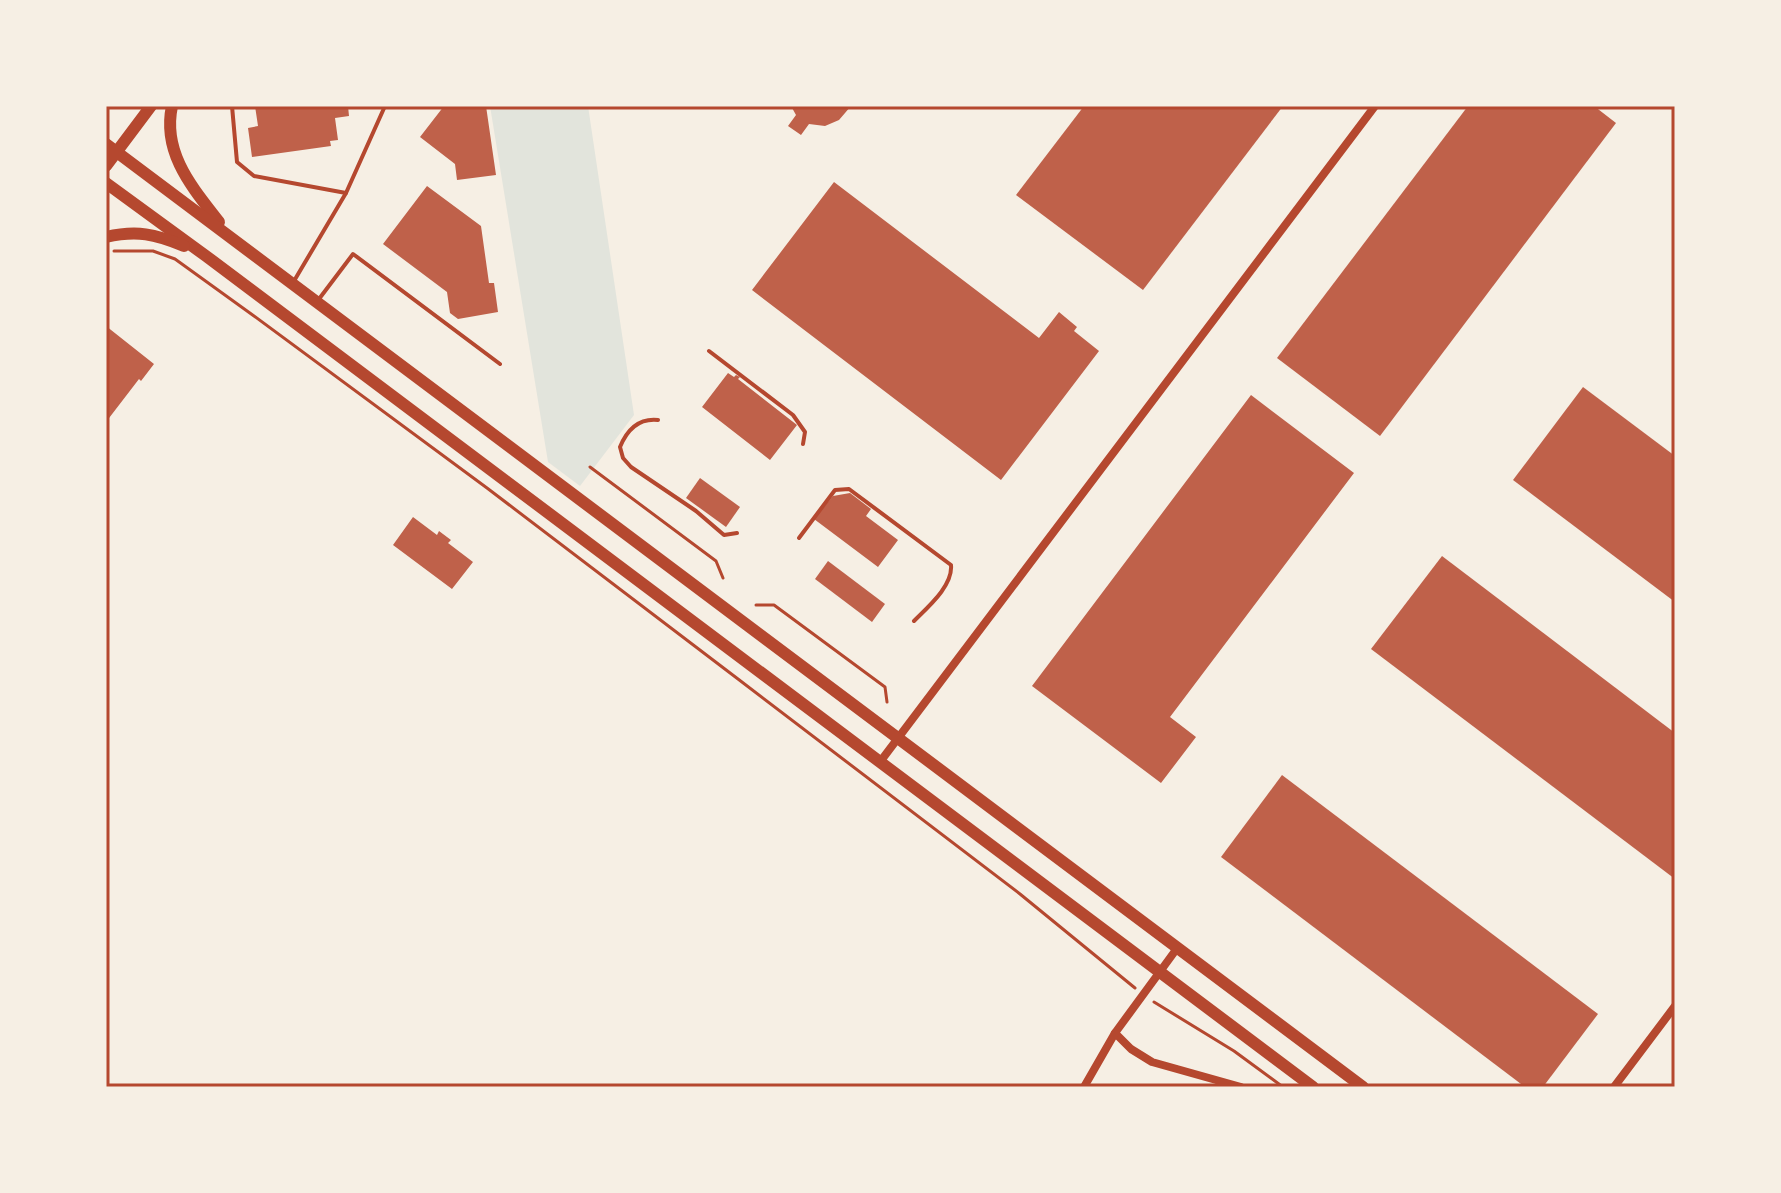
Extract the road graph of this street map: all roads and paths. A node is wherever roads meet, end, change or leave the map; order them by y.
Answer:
1 (151, 106) edge
2 (172, 106) edge
3 (232, 106) edge
4 (385, 106) edge
5 (1375, 106) edge
6 (112, 148) edge
7 (106, 166) edge
8 (106, 183) edge
9 (346, 193) junction
10 (228, 234) junction
11 (106, 237) edge
12 (115, 252) dead end
13 (206, 256) junction
14 (293, 283) junction
15 (317, 301) junction
16 (709, 351) dead end
17 (500, 364) dead end
18 (658, 420) dead end
19 (803, 444) dead end
20 (590, 467) dead end
21 (737, 533) dead end
22 (799, 538) dead end
23 (723, 578) dead end
24 (756, 605) dead end
25 (914, 621) dead end
26 (887, 702) dead end
27 (899, 737) junction
28 (880, 762) junction
29 (1178, 947) junction
30 (1159, 972) junction
31 (1121, 977) dead end
32 (1158, 1005) dead end
33 (1675, 1006) edge
34 (1115, 1033) junction
35 (1084, 1087) edge
36 (1241, 1087) edge
37 (1283, 1087) edge
38 (1313, 1087) edge
39 (1363, 1087) edge
40 (1614, 1087) edge

1 - 6 main road
2 - 10 main road
3 - 9 lane
4 - 9 lane
5 - 27 street
6 - 7 main road
6 - 10 main road
8 - 13 main road
9 - 14 lane
10 - 14 main road
11 - 13 main road
12 - 31 path
13 - 28 main road
14 - 15 main road
15 - 17 lane
15 - 27 main road
16 - 19 lane
18 - 21 lane
20 - 23 path
22 - 25 lane
24 - 26 path
27 - 28 street
27 - 29 main road
28 - 30 main road
29 - 30 street
29 - 39 main road
30 - 34 street
30 - 38 main road
32 - 37 path
33 - 40 street
34 - 35 street
34 - 36 street

